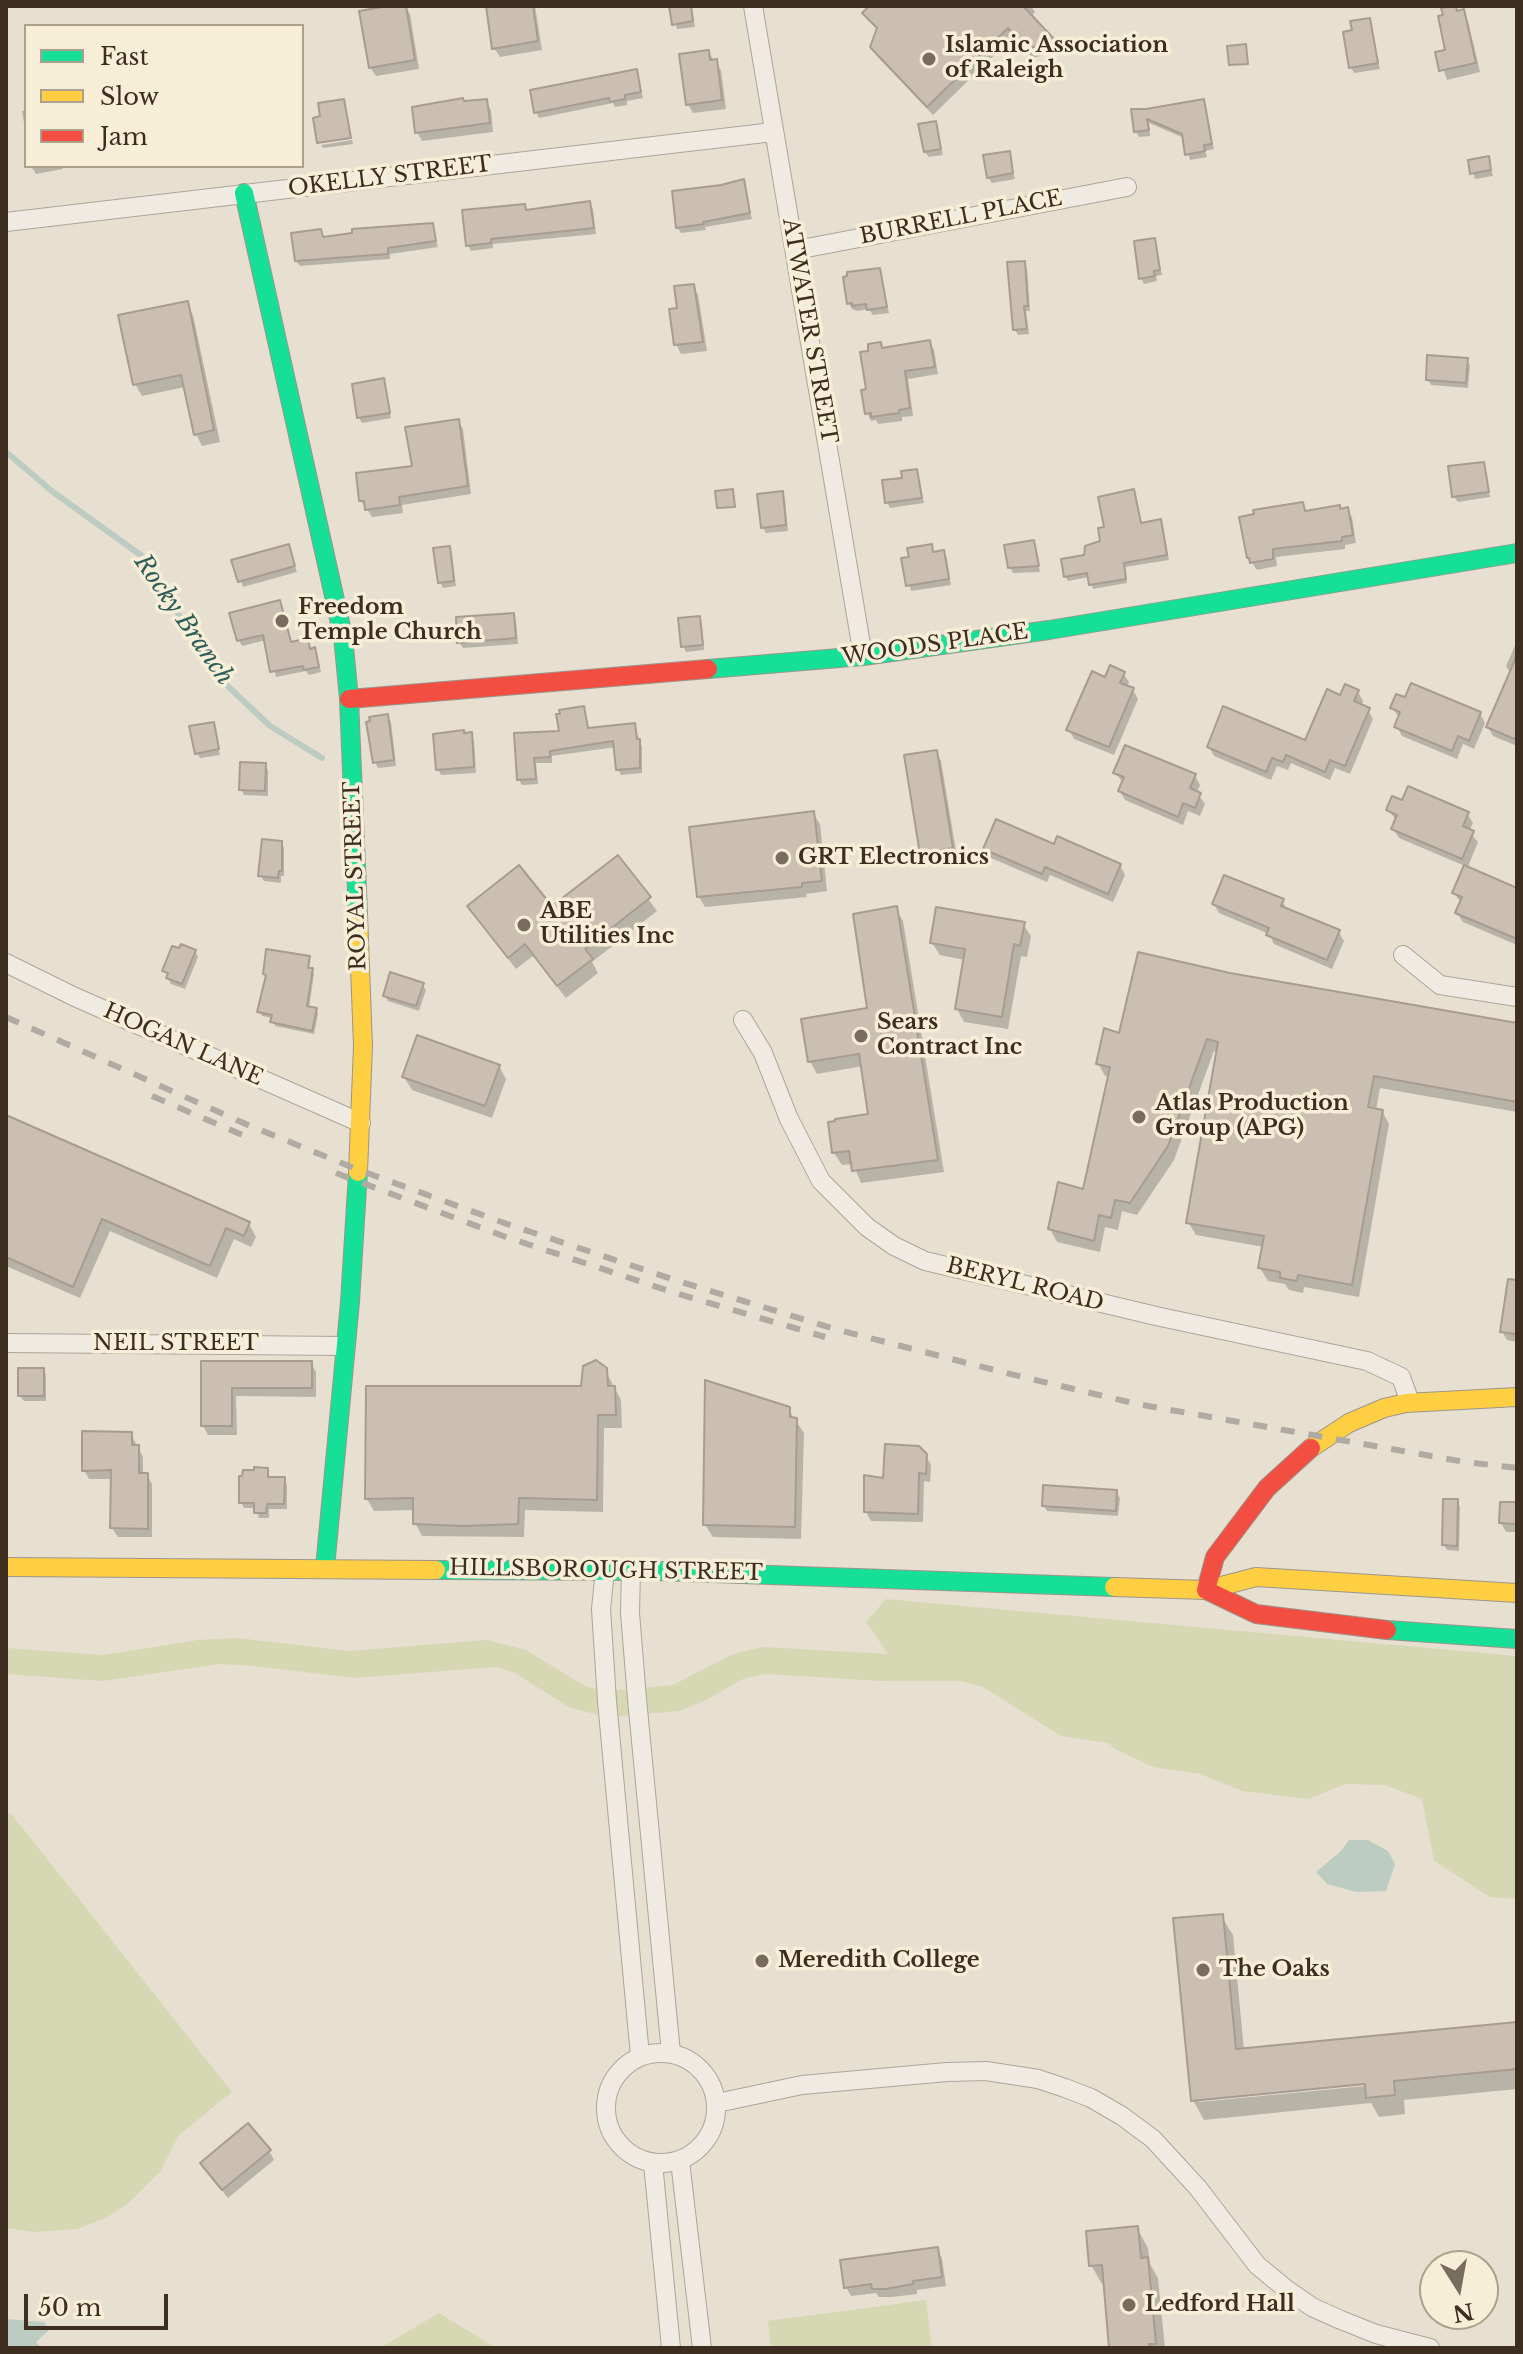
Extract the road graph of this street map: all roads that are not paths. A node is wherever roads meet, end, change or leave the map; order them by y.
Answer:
1 (753, 6) edge
2 (773, 132) junction
3 (1127, 187) dead end
4 (244, 193) junction
5 (6, 222) edge
6 (796, 250) junction
7 (1517, 553) edge
8 (863, 656) junction
9 (349, 699) junction
10 (1403, 955) dead end
11 (6, 963) edge
12 (1517, 997) edge
13 (743, 1020) dead end
14 (361, 1123) junction
15 (6, 1343) edge
16 (346, 1346) junction
17 (1517, 1397) edge
18 (1410, 1402) junction
19 (6, 1567) edge
20 (325, 1568) junction
21 (605, 1570) junction
22 (631, 1570) junction
23 (1206, 1590) junction
24 (1517, 1593) edge
25 (1517, 1639) edge
26 (664, 1972) junction
27 (634, 1975) junction
28 (671, 2053) junction
29 (640, 2056) junction
30 (717, 2103) junction
31 (680, 2161) junction
32 (653, 2163) junction
33 (701, 2340) edge
34 (670, 2341) edge
35 (1430, 2348) edge

1 - 2 street, ATWATER STREET
2 - 4 street, OKELLY STREET
2 - 6 street, ATWATER STREET
3 - 6 street, BURRELL PLACE
4 - 5 street, OKELLY STREET
4 - 9 street, ROYAL STREET
6 - 8 street, ATWATER STREET
7 - 8 street, WOODS PLACE
8 - 9 street, WOODS PLACE
9 - 14 street, ROYAL STREET
10 - 12 street
11 - 14 street, HOGAN LANE
13 - 18 street, BERYL ROAD
14 - 16 street, ROYAL STREET
15 - 16 street, NEIL STREET
16 - 20 street, ROYAL STREET
17 - 18 street
18 - 23 street
19 - 20 street, HILLSBOROUGH STREET
20 - 21 street, HILLSBOROUGH STREET
21 - 22 street, HILLSBOROUGH STREET
21 - 27 street
22 - 23 street, HILLSBOROUGH STREET
22 - 26 street
23 - 24 street, HILLSBOROUGH STREET
23 - 25 street, HILLSBOROUGH STREET
26 - 27 street
26 - 28 street
27 - 29 street
28 - 29 street
28 - 30 street
29 - 32 street
30 - 31 street
30 - 35 street
31 - 32 street
31 - 33 street
32 - 34 street
33 - 34 street

